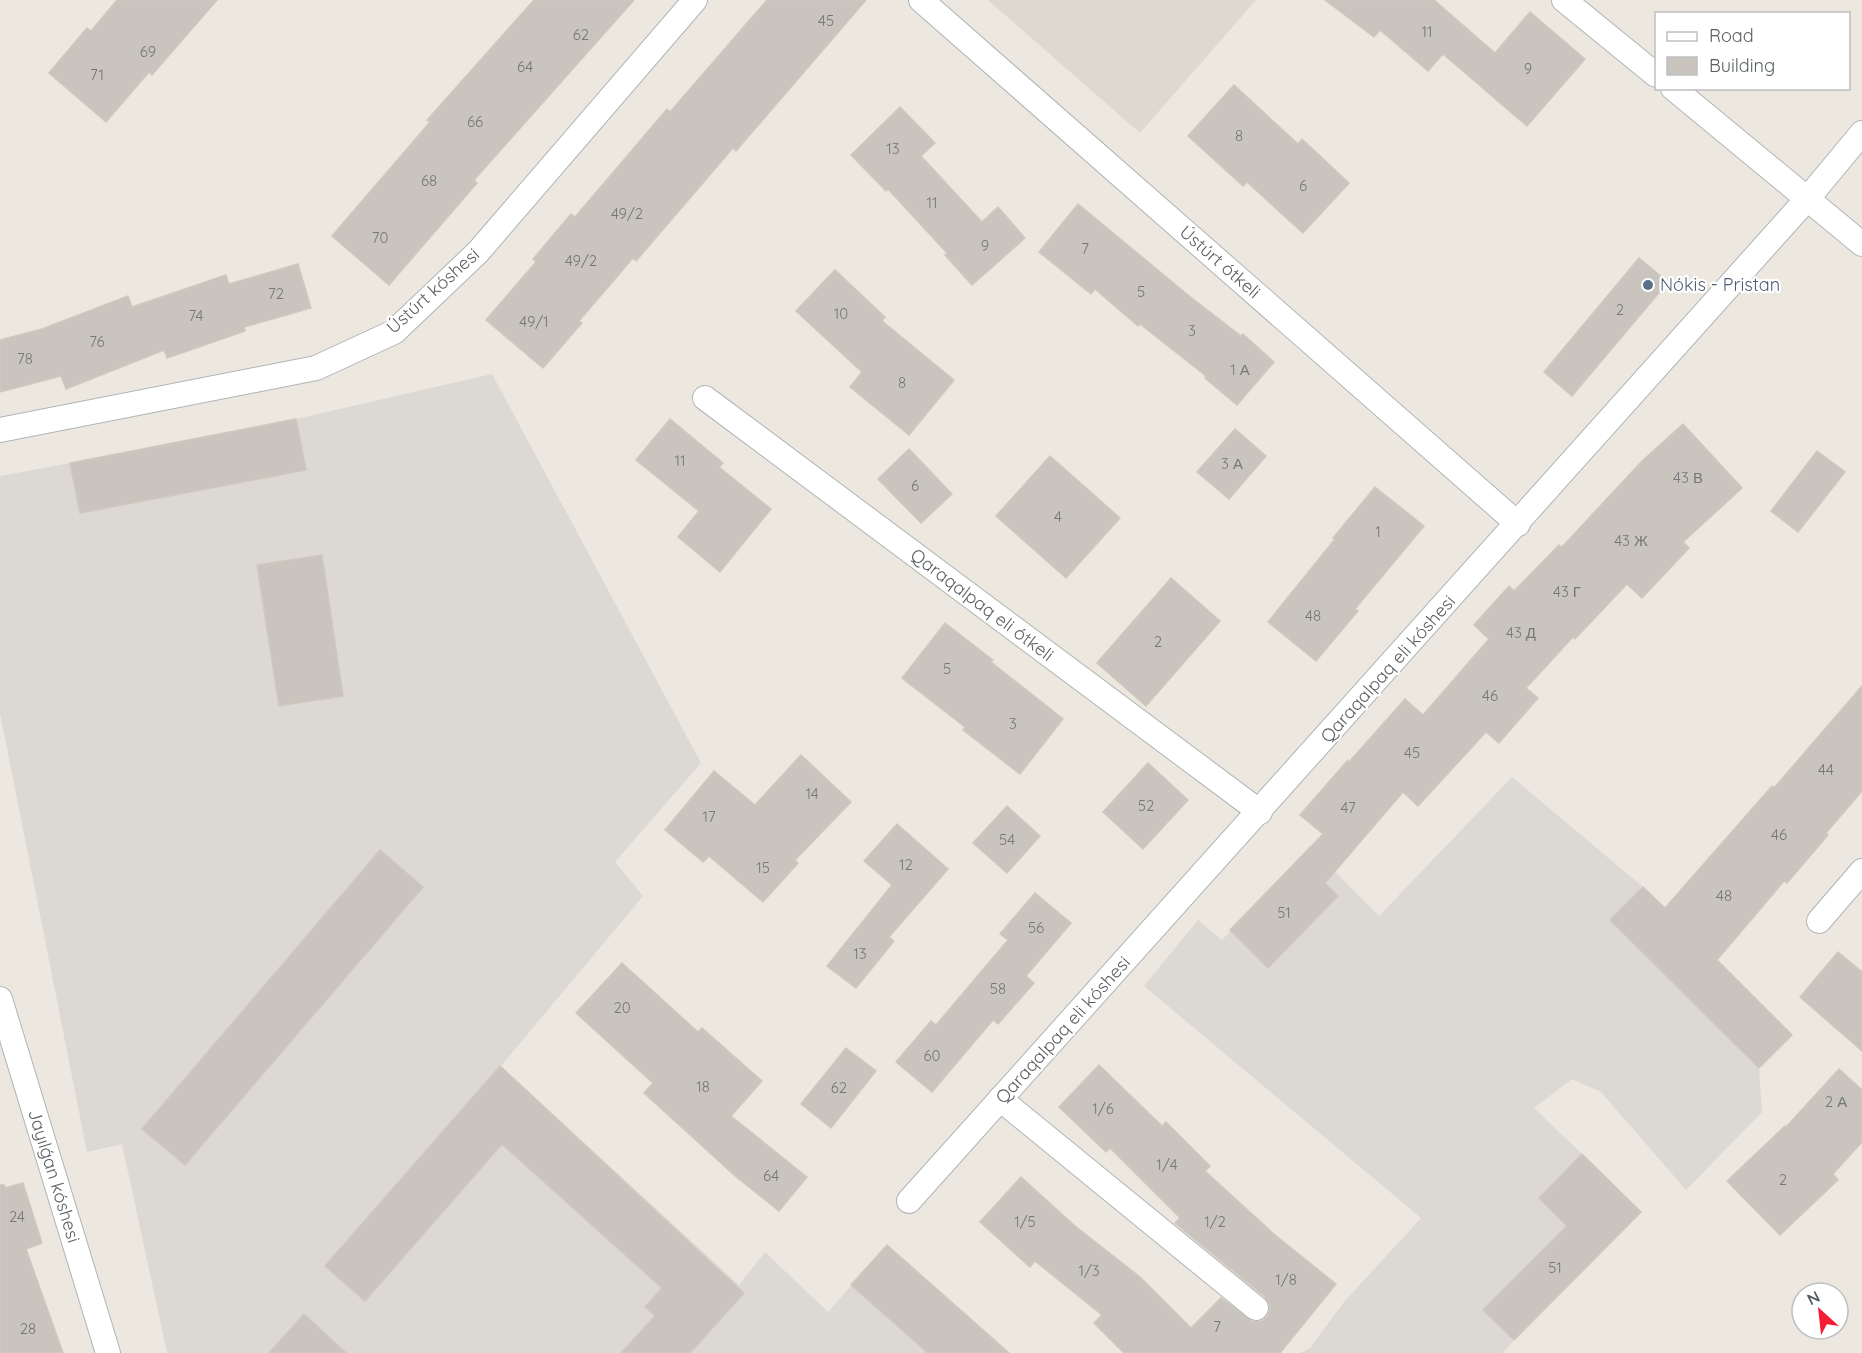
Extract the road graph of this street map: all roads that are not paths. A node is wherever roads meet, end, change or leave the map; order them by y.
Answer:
1 (695, 0) edge
2 (921, 0) edge
3 (1564, 0) edge
4 (1655, 74) edge
5 (1675, 90) edge
6 (1862, 133) edge
7 (1809, 198) junction
8 (1862, 244) edge
9 (705, 398) dead end
10 (0, 430) edge
11 (1518, 524) junction
12 (1260, 812) junction
13 (1862, 871) edge
14 (1820, 921) dead end
15 (0, 999) edge
16 (1000, 1099) junction
17 (909, 1201) dead end
18 (1256, 1308) dead end
19 (108, 1353) edge

1 - 10 street, Ústúrt kóshesi
2 - 11 street, Ústúrt ótkeli
3 - 4 street
5 - 7 street
6 - 7 street, Qaraqalpaq eli kóshesi
7 - 8 street
7 - 11 street, Qaraqalpaq eli kóshesi
9 - 12 street, Qaraqalpaq eli ótkeli
11 - 12 street, Qaraqalpaq eli kóshesi
12 - 16 street, Qaraqalpaq eli kóshesi
13 - 14 street
15 - 19 street, Jayılǵan kóshesi
16 - 17 street, Qaraqalpaq eli kóshesi
16 - 18 street

